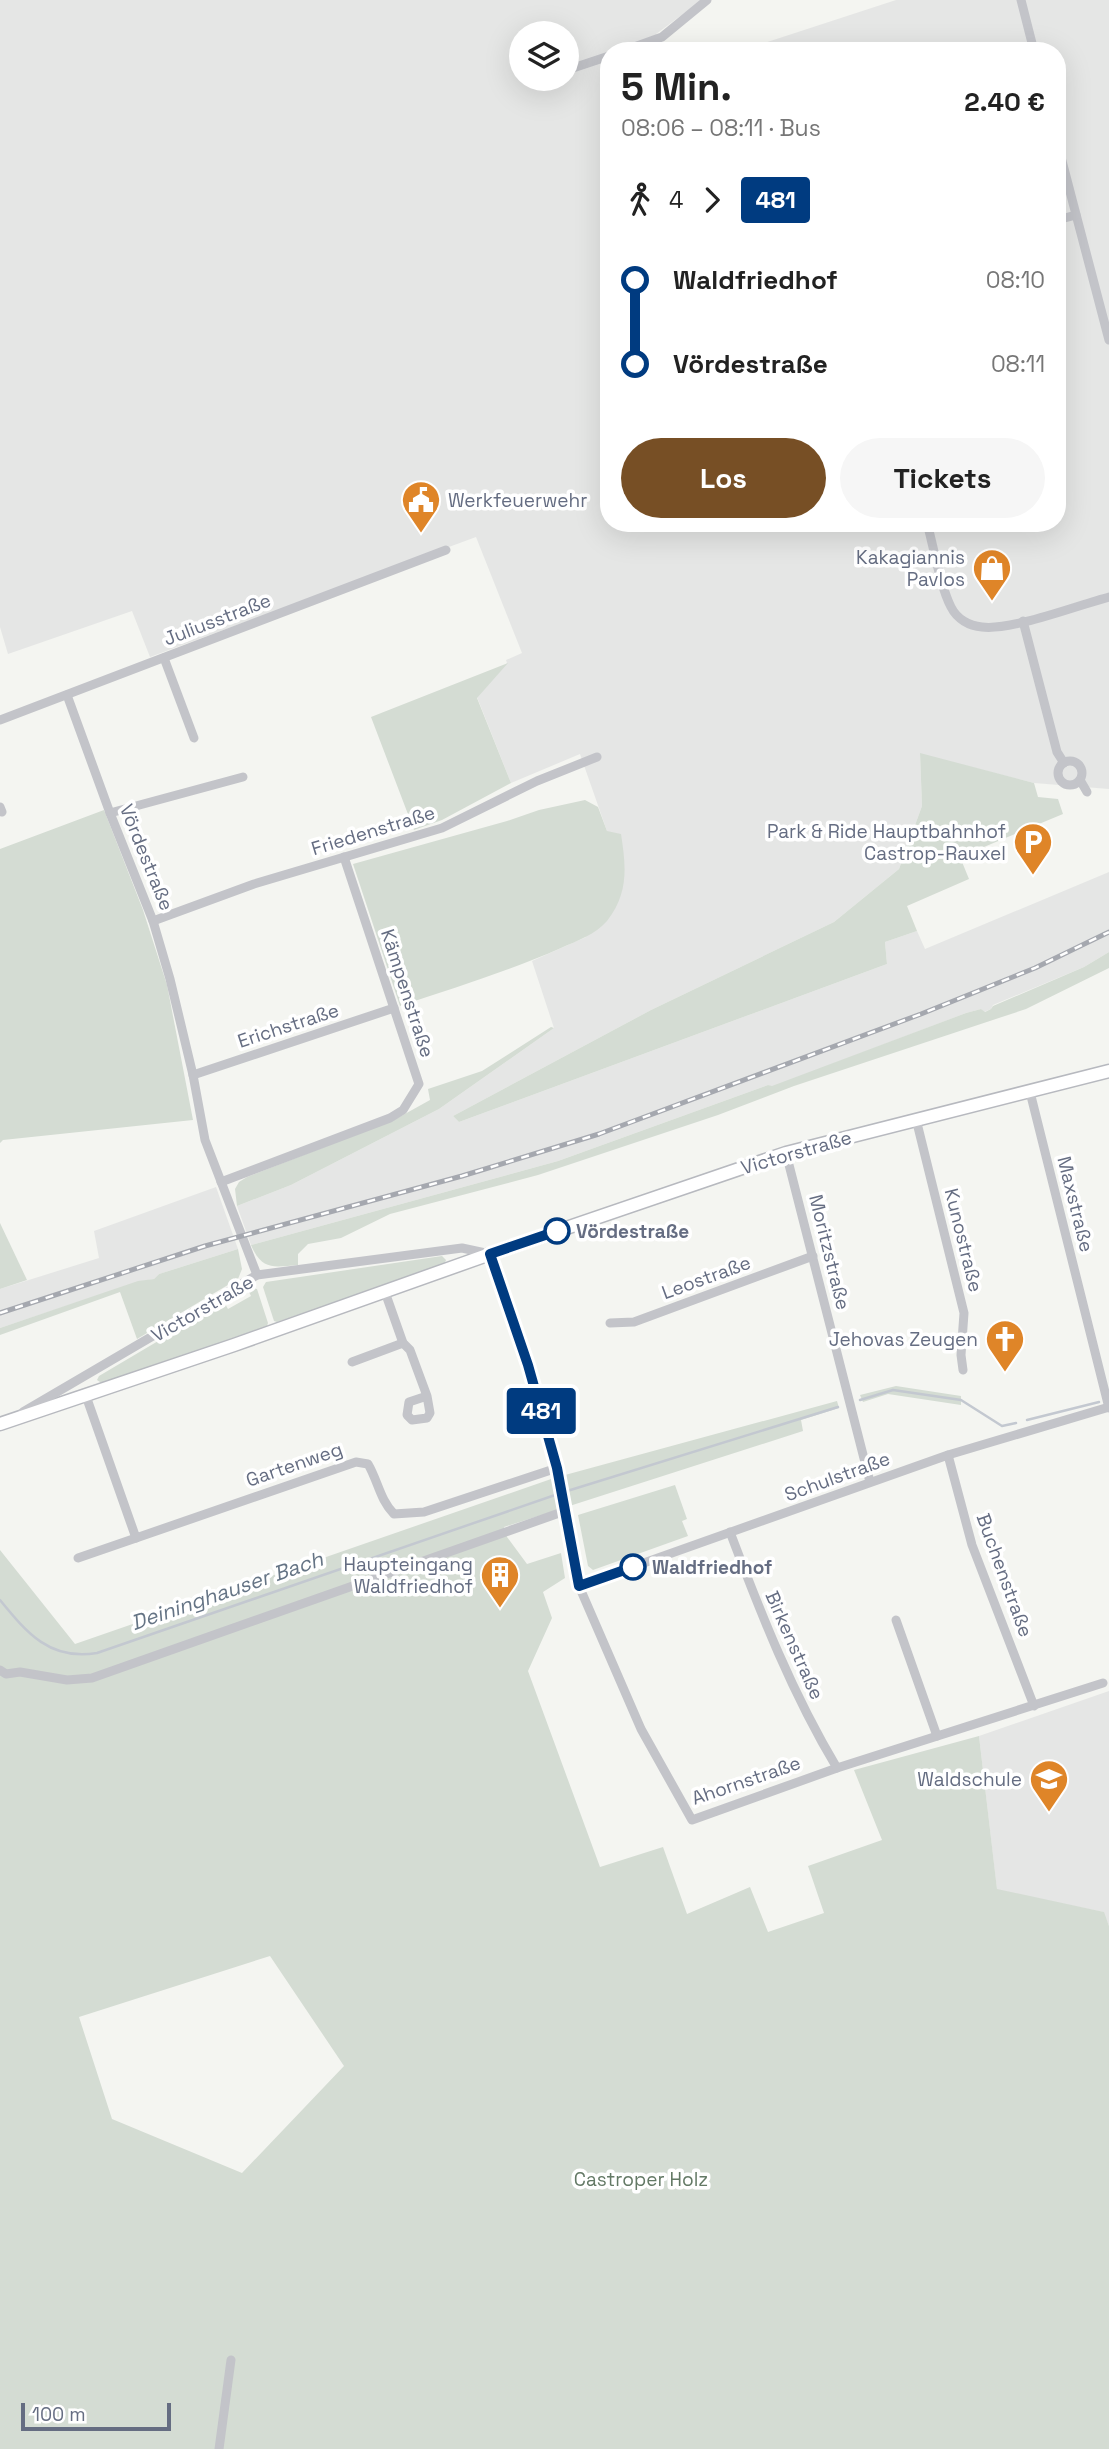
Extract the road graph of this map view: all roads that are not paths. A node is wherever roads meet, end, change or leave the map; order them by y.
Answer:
1 (707, 0) edge
2 (1021, 0) edge
3 (648, 42) edge
4 (1032, 42) edge
5 (600, 59) edge
6 (579, 66) edge
7 (1066, 177) edge
8 (1076, 215) junction
9 (1066, 218) edge
10 (1109, 340) edge
11 (929, 532) edge
12 (446, 550) dead end
13 (1109, 597) edge
14 (1023, 621) junction
15 (164, 658) junction
16 (67, 695) junction
17 (0, 720) edge
18 (194, 738) dead end
19 (597, 757) dead end
20 (1064, 763) junction
21 (243, 778) dead end
22 (1080, 780) junction
23 (1087, 792) dead end
24 (110, 813) junction
25 (344, 857) junction
26 (153, 921) junction
27 (394, 1008) junction
28 (1109, 1071) edge
29 (193, 1075) junction
30 (1030, 1091) junction
31 (916, 1119) junction
32 (786, 1153) junction
33 (221, 1182) junction
34 (490, 1254) junction
35 (813, 1256) junction
36 (257, 1275) junction
37 (385, 1292) junction
38 (610, 1323) dead end
39 (403, 1343) junction
40 (352, 1362) dead end
41 (963, 1370) dead end
42 (88, 1374) junction
43 (90, 1394) junction
44 (427, 1396) dead end
45 (1109, 1407) edge
46 (3, 1422) edge
47 (948, 1455) junction
48 (557, 1468) junction
49 (870, 1482) junction
50 (565, 1511) junction
51 (730, 1532) junction
52 (136, 1538) junction
53 (78, 1558) dead end
54 (579, 1586) junction
55 (896, 1620) dead end
56 (0, 1670) edge
57 (1103, 1683) dead end
58 (1034, 1706) junction
59 (937, 1736) junction
60 (837, 1768) junction
61 (231, 2360) dead end
62 (219, 2449) edge

1 - 3 street
2 - 4 street
5 - 6 street
7 - 8 street
8 - 9 street
8 - 10 street
11 - 14 street
12 - 15 street, Juliusstraße
13 - 14 street
14 - 20 street
15 - 16 street, Juliusstraße
15 - 18 street
16 - 17 street, Juliusstraße
16 - 24 street, Vördestraße
19 - 25 street, Friedenstraße
20 - 22 street
20 - 22 street
21 - 24 street
22 - 23 street
24 - 26 street, Vördestraße
25 - 26 street, Friedenstraße
25 - 27 street, Kämpenstraße
26 - 29 street, Vördestraße
27 - 29 street, Erichstraße
27 - 33 street, Kämpenstraße
28 - 30 street, Victorstraße
29 - 33 street, Vördestraße
30 - 31 street, Victorstraße
30 - 45 street, Maxstraße
31 - 32 street, Victorstraße
31 - 41 street, Kunostraße
32 - 34 street, Victorstraße
32 - 35 street, Moritzstraße
33 - 36 street, Vördestraße
34 - 36 street, Victorstraße
34 - 37 street, Victorstraße
34 - 48 street
35 - 38 street, Leostraße
35 - 49 street, Moritzstraße
36 - 42 street, Victorstraße
37 - 39 street
37 - 43 street, Victorstraße
39 - 40 street
39 - 44 street
42 - 43 street
42 - 46 street, Victorstraße
43 - 46 street, Victorstraße
43 - 52 street
45 - 47 street, Schulstraße
47 - 49 street, Schulstraße
47 - 58 street, Buchenstraße
48 - 50 street
48 - 52 street, Gartenweg
49 - 51 street, Schulstraße
50 - 54 street
50 - 56 street
51 - 54 street, Schulstraße
51 - 60 street, Birkenstraße
52 - 53 street, Gartenweg
54 - 60 street, Ahornstraße
55 - 59 street
57 - 58 street, Ahornstraße
58 - 59 street, Ahornstraße
59 - 60 street, Ahornstraße
61 - 62 street

